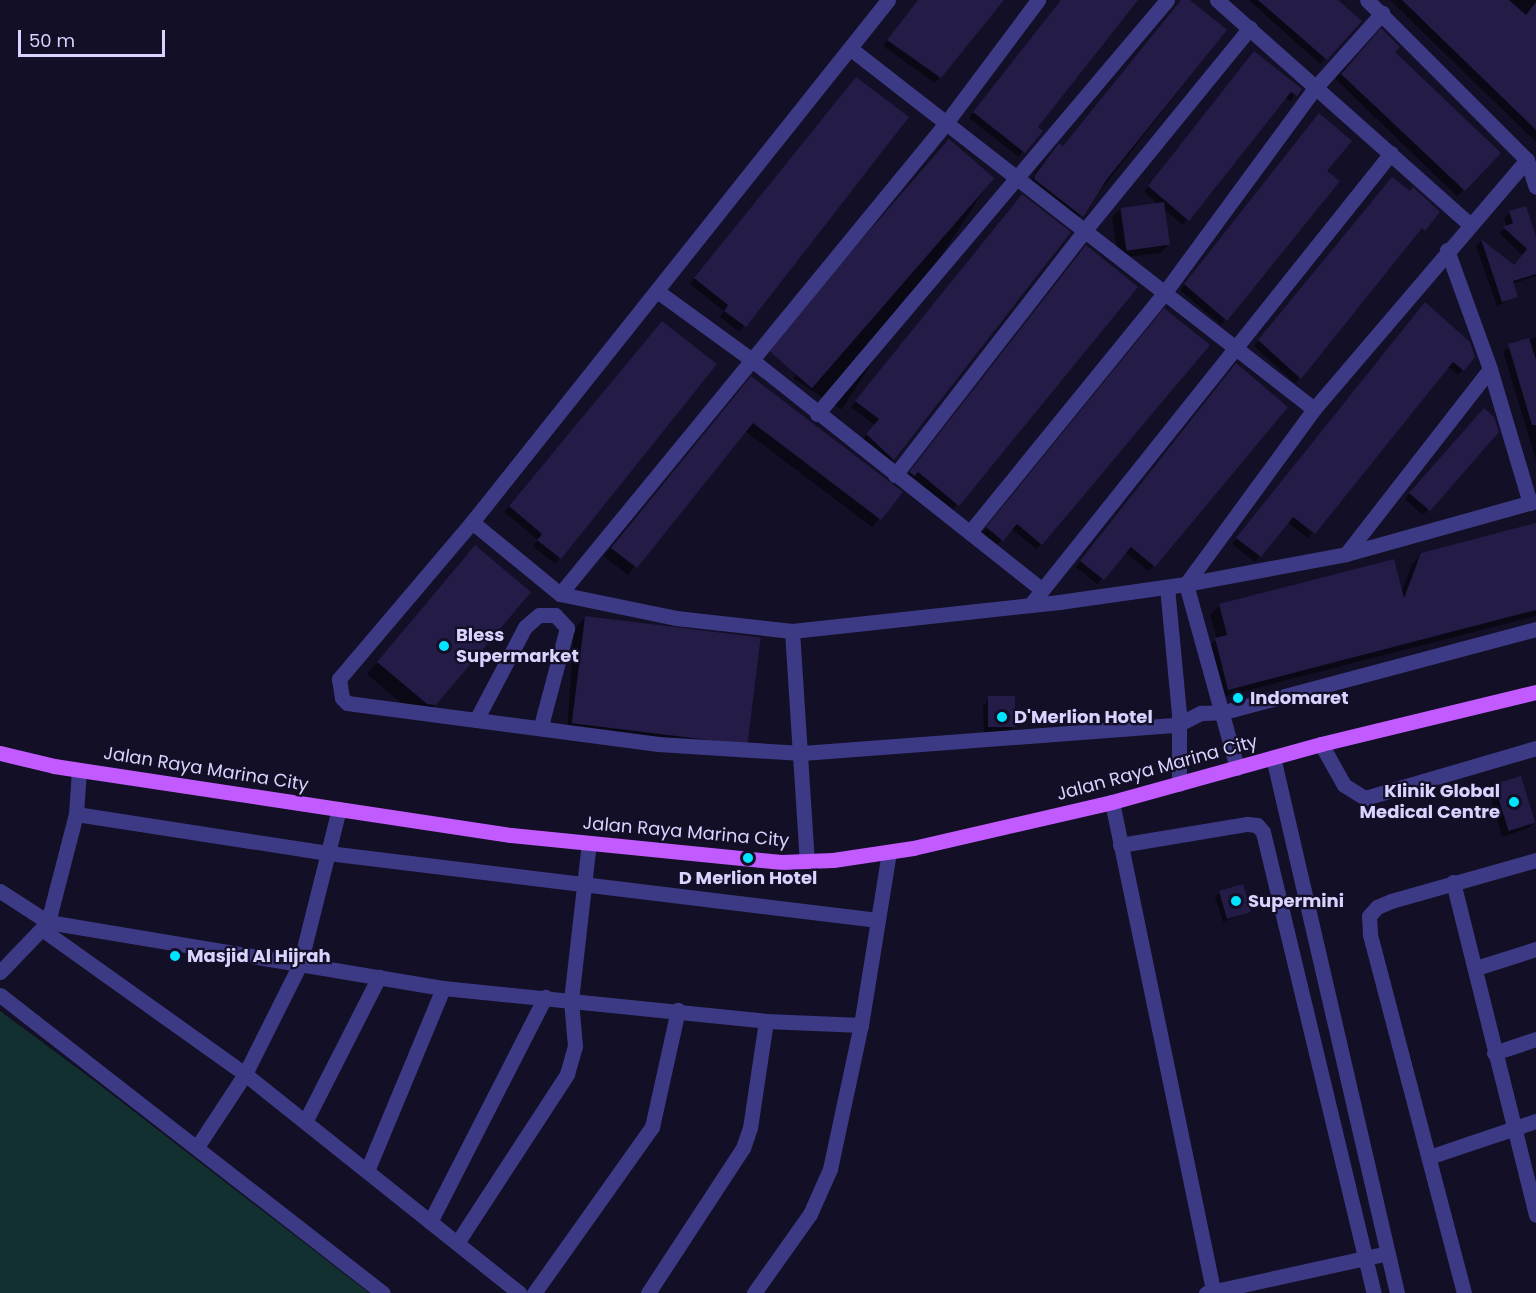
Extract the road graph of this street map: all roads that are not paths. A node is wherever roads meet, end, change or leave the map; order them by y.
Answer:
1 (888, 0) edge
2 (1038, 0) edge
3 (1167, 0) edge
4 (1217, 0) edge
5 (1367, 0) edge
6 (1382, 13) junction
7 (1250, 28) junction
8 (851, 49) junction
9 (1314, 88) junction
10 (945, 123) junction
11 (1391, 153) junction
12 (1527, 160) junction
13 (1017, 178) junction
14 (1536, 187) edge
15 (1470, 225) junction
16 (1084, 230) junction
17 (1447, 250) junction
18 (657, 291) junction
19 (1165, 292) junction
20 (1234, 346) junction
21 (752, 360) junction
22 (1490, 369) junction
23 (1314, 409) junction
24 (817, 414) junction
25 (895, 475) junction
26 (1533, 502) edge
27 (472, 522) junction
28 (970, 532) junction
29 (1346, 554) junction
30 (1185, 584) junction
31 (1167, 587) junction
32 (1040, 588) junction
33 (560, 594) junction
34 (1031, 604) junction
35 (1536, 629) edge
36 (792, 631) junction
37 (1536, 692) edge
38 (1224, 712) junction
39 (476, 720) junction
40 (1177, 725) junction
41 (541, 726) junction
42 (1321, 744) junction
43 (1536, 748) edge
44 (0, 753) edge
45 (802, 753) junction
46 (1273, 757) junction
47 (1237, 768) junction
48 (79, 770) junction
49 (1179, 784) junction
50 (1112, 802) junction
51 (339, 809) junction
52 (76, 814) junction
53 (590, 843) junction
54 (1120, 845) junction
55 (889, 852) junction
56 (328, 853) junction
57 (807, 860) junction
58 (1536, 860) edge
59 (1453, 882) junction
60 (584, 886) junction
61 (0, 891) edge
62 (878, 920) junction
63 (45, 926) junction
64 (1536, 949) edge
65 (300, 964) junction
66 (1476, 968) junction
67 (0, 972) edge
68 (379, 977) junction
69 (443, 988) junction
70 (0, 995) edge
71 (545, 997) junction
72 (571, 1000) junction
73 (678, 1010) junction
74 (766, 1021) junction
75 (861, 1025) junction
76 (1536, 1039) edge
77 (1494, 1053) junction
78 (245, 1074) junction
79 (1536, 1121) edge
80 (305, 1122) junction
81 (1515, 1129) junction
82 (196, 1147) junction
83 (1429, 1157) junction
84 (367, 1171) junction
85 (1536, 1215) edge
86 (430, 1222) junction
87 (457, 1243) junction
88 (1388, 1253) junction
89 (1366, 1258) junction
90 (1210, 1292) edge
91 (383, 1293) edge
92 (519, 1293) edge
93 (534, 1293) edge
94 (648, 1293) edge
95 (754, 1293) edge
96 (1374, 1293) edge
97 (1397, 1293) edge
98 (1464, 1293) edge

1 - 8 street
2 - 10 street
3 - 13 street
4 - 7 street
5 - 6 street
6 - 9 street
6 - 12 street
7 - 9 street
7 - 16 street
8 - 10 street
8 - 18 street
9 - 11 street
9 - 19 street
10 - 13 street
10 - 21 street
11 - 15 street
11 - 20 street
12 - 14 street
12 - 15 street
13 - 16 street
13 - 24 street
15 - 17 street
16 - 19 street
16 - 25 street
17 - 22 street
17 - 23 street
18 - 21 street
18 - 27 street
19 - 20 street
19 - 28 street
20 - 23 street
20 - 32 street
21 - 24 street
21 - 33 street
22 - 26 street
22 - 29 street
23 - 30 street
24 - 25 street
25 - 28 street
26 - 29 street
27 - 33 street
27 - 39 street
28 - 32 street
29 - 30 street
30 - 31 street
30 - 38 street
31 - 34 street
31 - 40 street
32 - 34 street
33 - 36 street
34 - 36 street
35 - 38 street
36 - 45 street
37 - 42 main road, Jalan Raya Marina City
38 - 40 street
38 - 47 street
39 - 41 street
39 - 41 street
40 - 45 street
40 - 49 street
41 - 45 street
42 - 43 street
42 - 46 main road, Jalan Raya Marina City
44 - 48 main road, Jalan Raya Marina City
45 - 57 street
46 - 47 main road, Jalan Raya Marina City
46 - 88 street
47 - 49 main road, Jalan Raya Marina City
48 - 51 main road, Jalan Raya Marina City
48 - 52 street
49 - 50 main road, Jalan Raya Marina City
50 - 54 street
50 - 55 main road, Jalan Raya Marina City
51 - 53 main road, Jalan Raya Marina City
51 - 56 street
52 - 56 street
52 - 63 street
53 - 57 main road, Jalan Raya Marina City
53 - 60 street
54 - 89 street
54 - 90 street
55 - 57 main road, Jalan Raya Marina City
55 - 62 street
56 - 60 street
56 - 65 street
58 - 59 street
59 - 66 street
59 - 83 street
60 - 62 street
60 - 72 street
61 - 63 street
62 - 75 street
63 - 65 street
63 - 67 street
63 - 78 street
64 - 66 street
65 - 68 street
65 - 78 street
66 - 77 street
68 - 69 street
68 - 80 street
69 - 71 street
69 - 84 street
70 - 82 street
71 - 72 street
71 - 86 street
72 - 73 street
72 - 87 street
73 - 74 street
73 - 93 street
74 - 75 street
74 - 94 street
75 - 95 street
76 - 77 street
77 - 81 street
78 - 80 street
78 - 82 street
79 - 81 street
80 - 84 street
81 - 83 street
81 - 85 street
82 - 91 street
83 - 98 street
84 - 86 street
86 - 87 street
87 - 92 street
88 - 89 street
88 - 97 street
89 - 90 street
89 - 96 street

